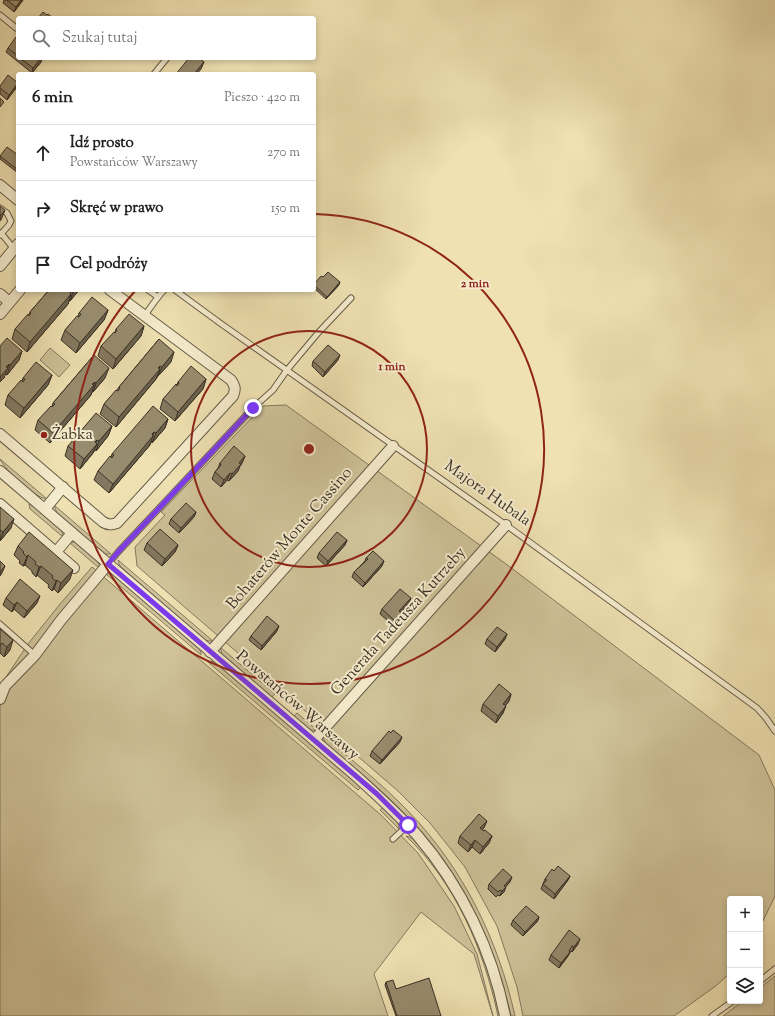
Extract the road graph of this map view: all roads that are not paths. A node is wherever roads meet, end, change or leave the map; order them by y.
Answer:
1 (0, 15) edge
2 (16, 28) dead end
3 (165, 60) edge
4 (156, 72) edge
5 (0, 185) edge
6 (16, 198) edge
7 (0, 208) edge
8 (1, 234) edge
9 (16, 246) edge
10 (0, 266) edge
11 (18, 292) edge
12 (113, 292) edge
13 (151, 292) edge
14 (162, 292) edge
15 (179, 292) edge
16 (0, 294) edge
17 (158, 297) junction
18 (351, 298) dead end
19 (9, 302) junction
20 (0, 314) edge
21 (145, 315) junction
22 (287, 370) junction
23 (0, 434) edge
24 (393, 446) junction
25 (0, 471) edge
26 (63, 487) junction
27 (0, 504) edge
28 (45, 509) junction
29 (506, 525) junction
30 (72, 533) junction
31 (56, 552) junction
32 (108, 564) junction
33 (74, 568) dead end
34 (0, 624) edge
35 (210, 652) junction
36 (34, 655) junction
37 (0, 699) edge
38 (775, 731) edge
39 (314, 740) junction
40 (408, 825) junction
41 (393, 839) dead end
42 (775, 969) edge
43 (763, 978) edge
44 (728, 1004) edge
45 (505, 1016) edge
46 (712, 1016) edge

1 - 2 lane
3 - 4 lane
5 - 6 street
7 - 8 lane
8 - 9 lane
9 - 10 street
11 - 19 street
12 - 21 street
13 - 17 lane
14 - 17 lane
15 - 22 lane, Majora Hubala
16 - 19 street
17 - 21 lane
18 - 22 lane
19 - 20 street
21 - 26 street
22 - 24 lane, Majora Hubala
22 - 32 lane
23 - 26 street
24 - 29 lane, Majora Hubala
24 - 35 street, Bohaterów Monte Cassino
25 - 28 street, Powstańców Warszawy
26 - 28 street
27 - 31 street
28 - 30 street, Powstańców Warszawy
29 - 38 lane, Majora Hubala
29 - 39 street, Generała Tadeusza Kutrzeby
30 - 31 street
30 - 32 street, Powstańców Warszawy
31 - 33 street
32 - 35 street, Powstańców Warszawy
32 - 36 street
34 - 36 lane
35 - 39 street, Powstańców Warszawy
36 - 37 street
39 - 40 street, Powstańców Warszawy
40 - 41 lane
40 - 45 street, Powstańców Warszawy
42 - 43 lane
44 - 46 lane

